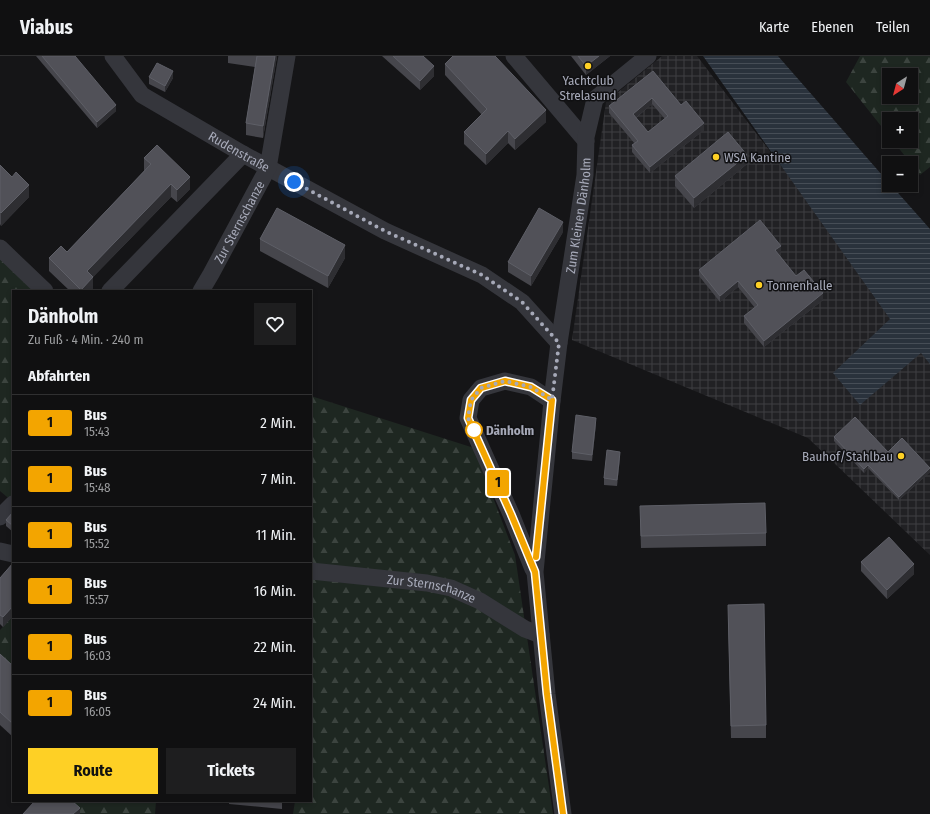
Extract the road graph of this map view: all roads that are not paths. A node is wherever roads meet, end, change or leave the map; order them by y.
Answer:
1 (113, 56) edge
2 (287, 56) edge
3 (514, 56) edge
4 (648, 56) edge
5 (586, 141) junction
6 (243, 154) junction
7 (268, 168) junction
8 (0, 248) edge
9 (44, 290) edge
10 (111, 290) edge
11 (202, 290) edge
12 (559, 343) junction
13 (552, 400) junction
14 (12, 505) edge
15 (0, 517) edge
16 (0, 551) edge
17 (12, 554) edge
18 (312, 571) edge
19 (535, 572) junction
20 (541, 635) junction
21 (563, 814) edge

1 - 6 street, Rudenstraße
2 - 7 street, Zur Sternschanze
3 - 5 street
4 - 5 street, Zum Kleinen Dänholm
5 - 12 street, Zum Kleinen Dänholm
6 - 7 street, Rudenstraße
6 - 10 street
7 - 11 street, Zur Sternschanze
7 - 12 street, Rudenstraße
8 - 9 street
12 - 13 street, Zum Kleinen Dänholm
13 - 19 street, Zum Kleinen Dänholm
13 - 19 street, Zum Kleinen Dänholm
14 - 15 street
16 - 17 street
18 - 20 street, Zur Sternschanze
19 - 20 street, Zum Kleinen Dänholm
20 - 21 street, Zum Kleinen Dänholm

